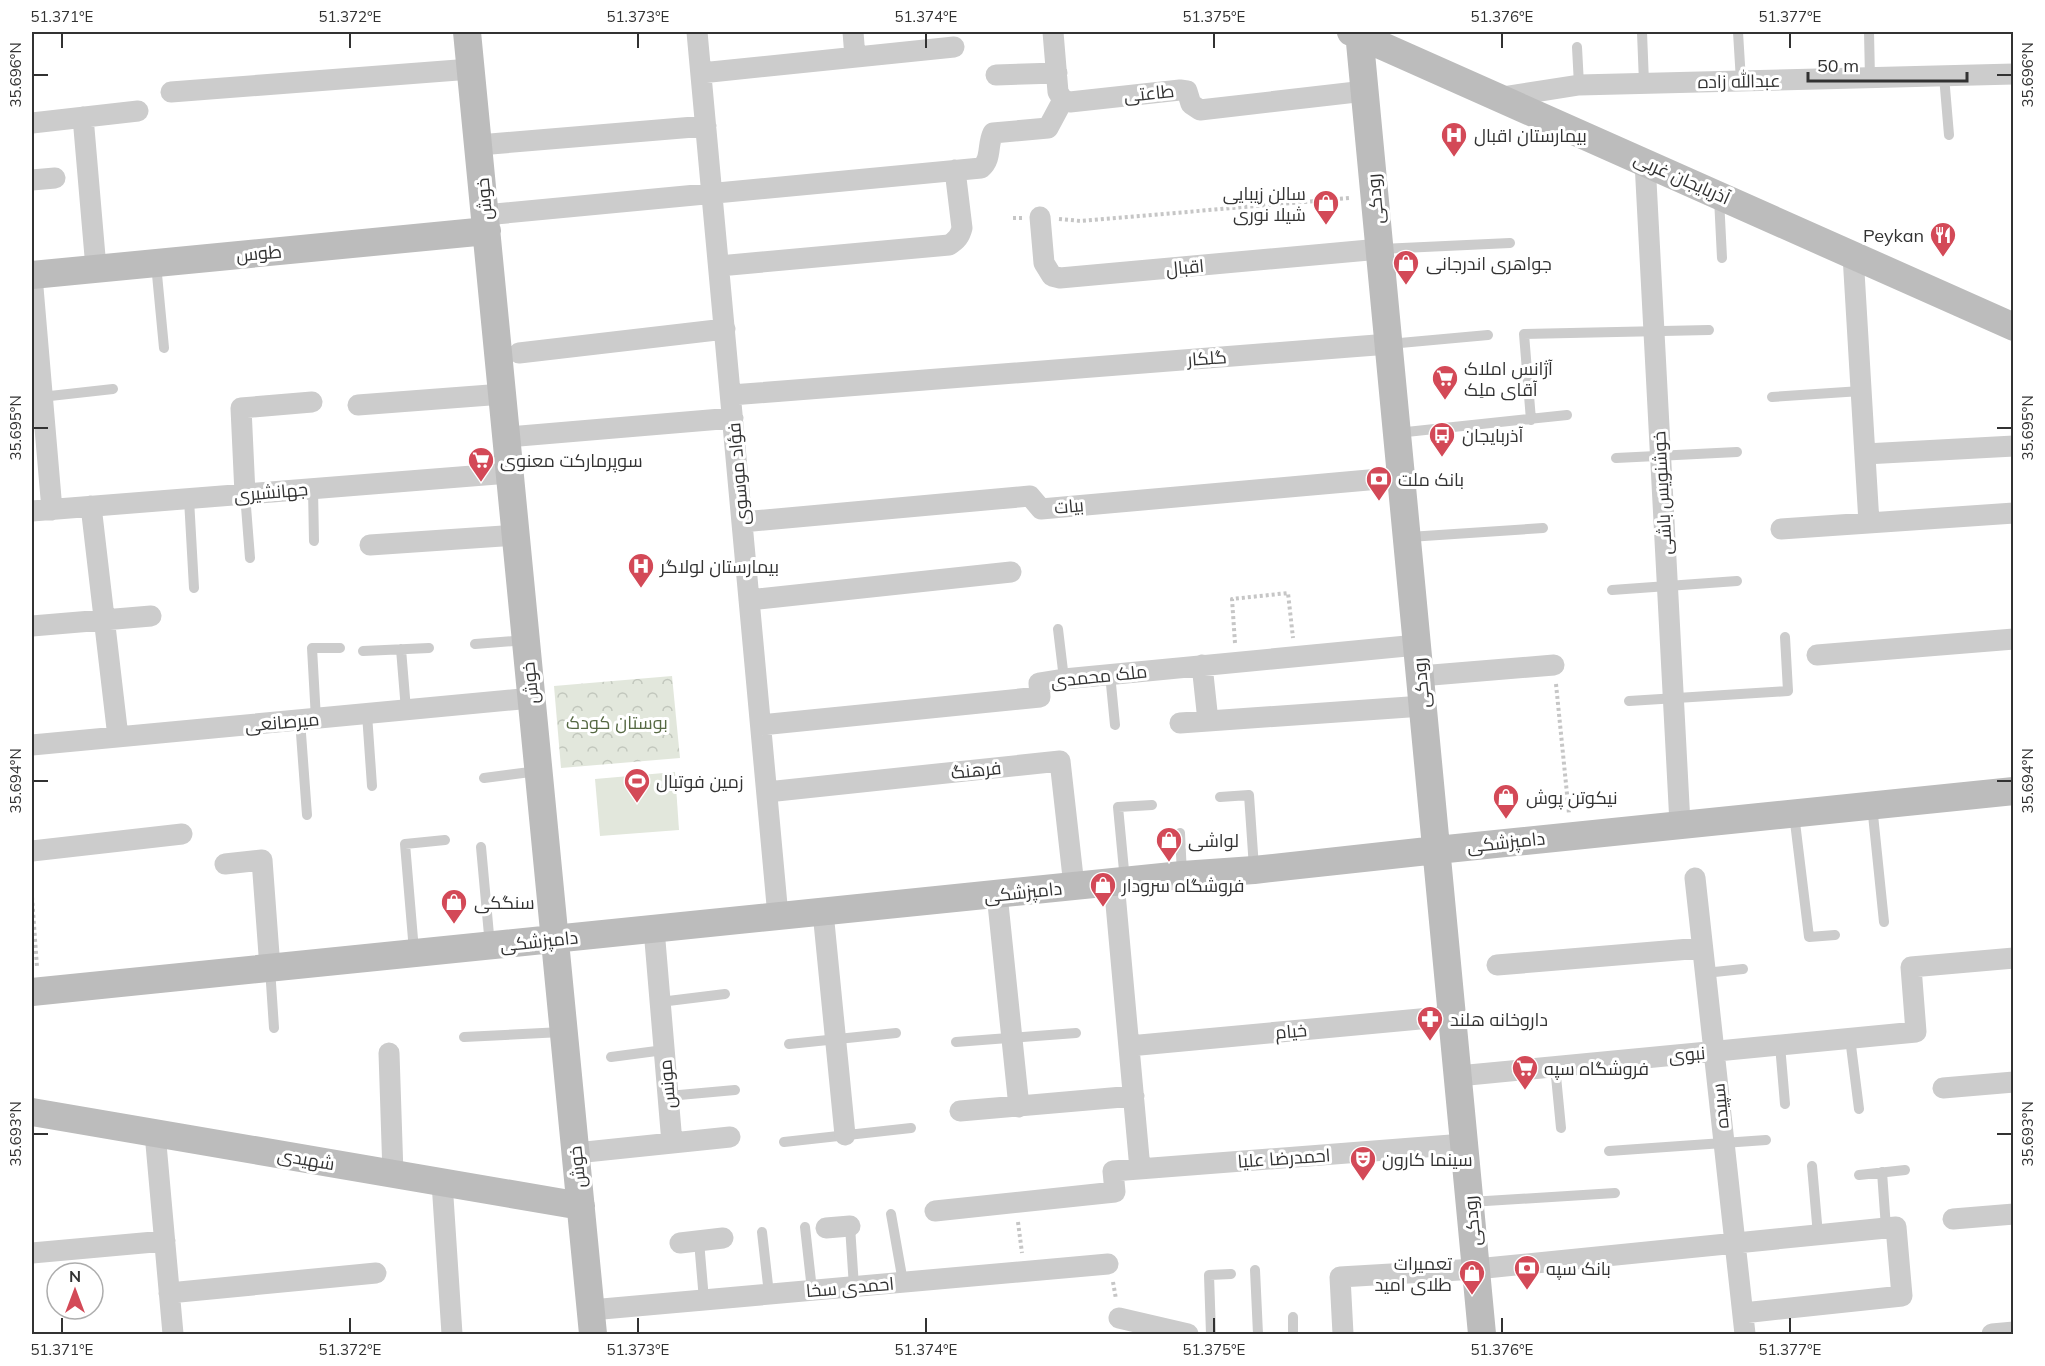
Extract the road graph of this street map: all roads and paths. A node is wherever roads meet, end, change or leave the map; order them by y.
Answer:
1 (468, 32) edge
2 (697, 32) edge
3 (853, 32) edge
4 (1053, 32) edge
5 (1642, 32) edge
6 (1738, 32) edge
7 (1869, 32) edge
8 (1357, 33) edge
9 (954, 47) dead end
10 (1577, 47) dead end
11 (855, 57) junction
12 (471, 69) junction
13 (701, 73) junction
14 (1057, 73) junction
15 (2013, 74) edge
16 (996, 75) dead end
17 (1944, 76) junction
18 (1869, 78) junction
19 (1740, 81) junction
20 (1644, 83) junction
21 (1579, 85) junction
22 (1365, 91) junction
23 (171, 92) dead end
24 (1502, 97) junction
25 (1063, 100) junction
26 (138, 111) dead end
27 (83, 117) junction
28 (32, 123) edge
29 (706, 126) junction
30 (1949, 135) dead end
31 (479, 145) junction
32 (1645, 162) junction
33 (955, 170) junction
34 (55, 178) dead end
35 (32, 180) edge
36 (712, 193) junction
37 (1719, 195) junction
38 (1375, 196) junction
39 (1040, 217) junction
40 (1012, 218) dead end
41 (486, 223) junction
42 (1510, 243) dead end
43 (1380, 249) junction
44 (1853, 255) junction
45 (1722, 258) dead end
46 (156, 262) junction
47 (719, 266) junction
48 (96, 268) junction
49 (32, 275) edge
50 (2013, 327) edge
51 (724, 329) junction
52 (1654, 330) junction
53 (1709, 330) dead end
54 (1488, 334) dead end
55 (1389, 344) junction
56 (164, 348) dead end
57 (519, 352) dead end
58 (113, 388) dead end
59 (1861, 391) junction
60 (502, 394) junction
61 (731, 395) junction
62 (37, 397) edge
63 (1772, 397) dead end
64 (312, 402) dead end
65 (358, 405) dead end
66 (1567, 415) dead end
67 (733, 418) junction
68 (1532, 420) junction
69 (1397, 433) junction
70 (507, 437) junction
71 (2013, 446) edge
72 (1737, 452) dead end
73 (1865, 454) junction
74 (1660, 455) junction
75 (1616, 458) dead end
76 (510, 472) junction
77 (1402, 477) junction
78 (313, 488) junction
79 (245, 494) junction
80 (189, 499) junction
81 (91, 506) junction
82 (42, 511) edge
83 (2013, 513) edge
84 (742, 522) junction
85 (1869, 523) junction
86 (1543, 528) dead end
87 (1781, 529) dead end
88 (516, 535) junction
89 (1407, 537) junction
90 (314, 541) dead end
91 (370, 545) dead end
92 (250, 558) dead end
93 (1011, 572) dead end
94 (1737, 581) dead end
95 (1667, 586) junction
96 (194, 588) dead end
97 (1612, 590) dead end
98 (749, 600) junction
99 (151, 616) dead end
100 (104, 620) junction
101 (32, 627) edge
102 (1058, 629) dead end
103 (1785, 637) dead end
104 (2013, 639) edge
105 (526, 640) junction
106 (475, 644) dead end
107 (1417, 645) junction
108 (340, 648) dead end
109 (429, 648) dead end
110 (401, 649) junction
111 (363, 651) dead end
112 (1817, 655) dead end
113 (1295, 657) junction
114 (1236, 661) junction
115 (1202, 665) junction
116 (1554, 665) joint
117 (1110, 675) junction
118 (1420, 676) junction
119 (1064, 679) junction
120 (1673, 698) junction
121 (532, 699) junction
122 (1629, 701) dead end
123 (1423, 706) junction
124 (406, 710) junction
125 (367, 714) junction
126 (308, 719) junction
127 (1208, 721) junction
128 (1180, 723) dead end
129 (761, 725) junction
130 (1115, 725) dead end
131 (117, 737) junction
132 (32, 745) edge
133 (539, 771) junction
134 (484, 778) dead end
135 (372, 786) dead end
136 (2013, 791) edge
137 (767, 792) junction
138 (1220, 797) dead end
139 (1872, 805) junction
140 (1152, 806) dead end
141 (1794, 813) junction
142 (307, 815) dead end
143 (1680, 824) junction
144 (1180, 833) dead end
145 (182, 834) dead end
146 (1571, 836) junction
147 (445, 840) dead end
148 (481, 848) dead end
149 (32, 850) edge
150 (1437, 850) junction
151 (225, 864) dead end
152 (1254, 870) junction
153 (1182, 875) junction
154 (1695, 878) dead end
155 (1120, 882) junction
156 (1074, 886) junction
157 (997, 894) junction
158 (32, 897) edge
159 (823, 912) junction
160 (778, 916) junction
161 (1884, 922) dead end
162 (654, 929) junction
163 (1835, 935) dead end
164 (555, 940) junction
165 (490, 946) junction
166 (1702, 948) junction
167 (414, 953) junction
168 (2013, 958) edge
169 (1497, 965) dead end
170 (270, 968) junction
171 (1743, 969) dead end
172 (1705, 973) junction
173 (35, 992) edge
174 (725, 994) dead end
175 (660, 1002) junction
176 (1452, 1016) junction
177 (274, 1028) dead end
178 (564, 1032) junction
179 (896, 1033) dead end
180 (1076, 1033) dead end
181 (464, 1037) dead end
182 (1012, 1037) junction
183 (1850, 1038) junction
184 (835, 1039) junction
185 (956, 1042) dead end
186 (789, 1044) dead end
187 (1780, 1045) junction
188 (1129, 1046) junction
189 (664, 1050) junction
190 (1714, 1051) junction
191 (389, 1053) dead end
192 (610, 1057) dead end
193 (1555, 1066) junction
194 (1458, 1076) junction
195 (2013, 1082) edge
196 (1943, 1088) dead end
197 (735, 1090) dead end
198 (668, 1096) junction
199 (1134, 1096) junction
200 (1785, 1104) dead end
201 (1019, 1107) junction
202 (1859, 1109) dead end
203 (960, 1111) dead end
204 (32, 1112) edge
205 (911, 1128) dead end
206 (1561, 1128) dead end
207 (155, 1133) junction
208 (845, 1135) junction
209 (730, 1137) dead end
210 (1766, 1140) dead end
211 (784, 1142) dead end
212 (672, 1143) junction
213 (1724, 1143) junction
214 (1464, 1144) junction
215 (1609, 1151) dead end
216 (576, 1153) junction
217 (1812, 1166) dead end
218 (1140, 1169) junction
219 (1905, 1170) dead end
220 (1882, 1172) junction
221 (393, 1174) junction
222 (1859, 1175) dead end
223 (442, 1182) junction
224 (1615, 1193) dead end
225 (1017, 1202) junction
226 (1470, 1202) junction
227 (581, 1206) junction
228 (935, 1211) dead end
229 (891, 1214) dead end
230 (2013, 1214) edge
231 (1953, 1219) dead end
232 (850, 1226) joint
233 (815, 1227) joint
234 (1886, 1228) junction
235 (762, 1232) dead end
236 (1818, 1235) junction
237 (723, 1238) dead end
238 (165, 1241) junction
239 (690, 1242) joint
240 (1735, 1243) junction
241 (32, 1253) edge
242 (1108, 1264) dead end
243 (1476, 1269) junction
244 (1255, 1270) dead end
245 (1023, 1272) junction
246 (376, 1273) dead end
247 (1231, 1274) dead end
248 (903, 1282) junction
249 (854, 1287) junction
250 (812, 1290) junction
251 (169, 1293) junction
252 (769, 1294) junction
253 (704, 1300) junction
254 (1743, 1313) junction
255 (1293, 1317) dead end
256 (1119, 1318) dead end
257 (592, 1322) edge
258 (2013, 1332) edge
259 (173, 1335) edge
260 (452, 1335) edge
261 (1188, 1335) edge
262 (1211, 1335) edge
263 (1258, 1335) edge
264 (1293, 1335) edge
265 (1343, 1335) edge
266 (1482, 1335) edge
267 (1745, 1335) edge
268 (1992, 1335) edge

1 - 12 main road, خوش
2 - 13 street, فؤاد موسوی
3 - 11 street
4 - 14 street
5 - 20 lane
6 - 19 lane
7 - 18 lane
8 - 22 main road, رودکی
8 - 24 main road, آذربایجان غربی
9 - 11 street
10 - 21 lane
11 - 13 street
12 - 23 street
12 - 31 main road, خوش
13 - 29 street, فؤاد موسوی
14 - 16 street
14 - 25 street
15 - 17 street, عبدالله زاده
17 - 18 street, عبدالله زاده
17 - 30 lane
18 - 19 street, عبدالله زاده
19 - 20 street, عبدالله زاده
20 - 21 street, عبدالله زاده
21 - 24 street, عبدالله زاده
22 - 25 street, طاعتی
22 - 38 main road, رودکی
24 - 32 main road, آذربایجان غربی
25 - 33 street
26 - 27 street
27 - 28 street
27 - 48 street
29 - 31 street
29 - 36 street, فؤاد موسوی
31 - 41 main road, خوش
32 - 37 main road, آذربایجان غربی
32 - 52 street, خوشنویس باشی
33 - 36 street
33 - 47 street
34 - 35 street
36 - 41 street
36 - 47 street, فؤاد موسوی
37 - 44 main road, آذربایجان غربی
37 - 45 lane
38 - 39 path
38 - 43 main road, رودکی
39 - 40 path
39 - 43 street, اقبال
41 - 46 main road, طوس
41 - 60 main road, خوش
42 - 43 lane
43 - 55 main road, رودکی
44 - 50 main road, آذربایجان غربی
44 - 59 street
46 - 48 main road, طوس
46 - 56 lane
47 - 51 street, فؤاد موسوی
48 - 49 main road, طوس
49 - 62 street
51 - 57 street
51 - 61 street, فؤاد موسوی
52 - 53 lane
52 - 68 lane
52 - 74 street, خوشنویس باشی
54 - 55 lane
55 - 61 street, گلکار
55 - 69 main road, رودکی
58 - 62 lane
59 - 63 lane
59 - 73 street
60 - 65 street
60 - 70 main road, خوش
61 - 67 street, فؤاد موسوی
62 - 82 street
64 - 79 street
66 - 68 lane
67 - 70 street
67 - 84 street, فؤاد موسوی
68 - 69 lane
69 - 77 main road, رودکی
70 - 76 main road, خوش
71 - 73 street
72 - 74 lane
73 - 85 street
74 - 75 lane
74 - 95 street, خوشنویس باشی
76 - 78 street, جهانشیری
76 - 88 main road, خوش
77 - 84 street, بیات
77 - 89 main road, رودکی
78 - 79 street, جهانشیری
78 - 90 lane
79 - 80 street, جهانشیری
79 - 92 lane
80 - 81 street, جهانشیری
80 - 96 lane
81 - 82 street, جهانشیری
81 - 100 street
83 - 85 street
84 - 98 street, فؤاد موسوی
85 - 87 street
86 - 89 lane
88 - 91 street
88 - 105 main road, خوش
89 - 107 main road, رودکی
93 - 98 street
94 - 95 lane
95 - 97 lane
95 - 120 street, خوشنویس باشی
98 - 129 street, فؤاد موسوی
99 - 100 street
100 - 101 street
100 - 131 street
102 - 119 lane
103 - 120 lane
104 - 112 street
105 - 106 lane
105 - 121 main road, خوش
107 - 113 street, ملک محمدی
107 - 118 main road, رودکی
108 - 126 lane
109 - 110 lane
110 - 111 lane
110 - 124 lane
113 - 114 street, ملک محمدی
113 - 114 path
114 - 115 street, ملک محمدی
115 - 117 street, ملک محمدی
115 - 127 street
116 - 118 street
116 - 146 path
117 - 119 street, ملک محمدی
117 - 130 lane
118 - 123 main road, رودکی
119 - 129 street, ملک محمدی
120 - 122 lane
120 - 143 street, خوشنویس باشی
121 - 124 street, میرصانعی
121 - 133 main road, خوش
123 - 127 street
123 - 150 main road, رودکی
124 - 125 street, میرصانعی
125 - 126 street, میرصانعی
125 - 135 lane
126 - 131 street, میرصانعی
126 - 142 lane
127 - 128 street
129 - 137 street, فؤاد موسوی
131 - 132 street, میرصانعی
133 - 134 lane
133 - 164 main road, خوش
136 - 139 main road, دامپزشکی
137 - 156 street, فرهنگ
137 - 160 street, فؤاد موسوی
138 - 152 lane
139 - 141 main road, دامپزشکی
139 - 161 lane
140 - 155 lane
141 - 143 main road, دامپزشکی
141 - 163 lane
143 - 146 main road, دامپزشکی
144 - 153 lane
145 - 149 street
146 - 150 main road, دامپزشکی
147 - 167 lane
148 - 165 lane
150 - 152 main road, دامپزشکی
150 - 176 main road, رودکی
151 - 170 street
152 - 153 main road, دامپزشکی
153 - 155 main road, دامپزشکی
154 - 166 street, سپیده
155 - 156 main road, دامپزشکی
155 - 188 street
156 - 157 main road, دامپزشکی
157 - 159 main road, دامپزشکی
157 - 182 street
158 - 173 path
159 - 160 main road, دامپزشکی
159 - 184 street
160 - 162 main road, دامپزشکی
162 - 164 main road, دامپزشکی
162 - 175 street, مونس
164 - 165 main road, دامپزشکی
164 - 178 main road, خوش
165 - 167 main road, دامپزشکی
166 - 169 street
166 - 172 street, سپیده
167 - 170 main road, دامپزشکی
168 - 183 street, نبوی
170 - 173 main road, دامپزشکی
170 - 177 lane
171 - 172 lane
172 - 190 street, سپیده
174 - 175 lane
175 - 189 street, مونس
176 - 188 street, خیام
176 - 194 main road, رودکی
178 - 181 lane
178 - 216 main road, خوش
179 - 184 lane
180 - 182 lane
182 - 185 lane
182 - 201 street
183 - 187 street, نبوی
183 - 202 lane
184 - 186 lane
184 - 208 street
187 - 190 street, نبوی
187 - 200 lane
188 - 199 street
189 - 192 lane
189 - 198 street, مونس
190 - 193 street, نبوی
190 - 213 street, سپیده
191 - 221 street
193 - 194 street, نبوی
193 - 206 lane
194 - 214 main road, رودکی
195 - 196 street
197 - 198 lane
198 - 212 street, مونس
199 - 201 street
199 - 218 street
201 - 203 street
204 - 207 main road, شهیدی
205 - 208 lane
207 - 221 main road, شهیدی
207 - 238 street
208 - 211 lane
209 - 212 street
210 - 213 lane
212 - 216 street
213 - 215 lane
213 - 240 street, سپیده
214 - 218 street, احمدرضا علیا
214 - 226 main road, رودکی
216 - 227 main road, خوش
217 - 236 lane
218 - 225 street, احمدرضا علیا
219 - 220 lane
220 - 222 lane
220 - 234 lane
221 - 223 main road, شهیدی
223 - 227 main road, شهیدی
223 - 260 street
224 - 226 lane
225 - 228 street
225 - 245 path
226 - 243 main road, رودکی
227 - 257 main road, خوش
229 - 248 lane
230 - 231 street
232 - 233 street
232 - 249 lane
233 - 250 lane
234 - 236 street
234 - 254 street
235 - 252 lane
236 - 240 street
237 - 239 street
238 - 241 street
238 - 251 street
239 - 253 lane
240 - 243 street
240 - 254 street, سپیده
242 - 245 street, احمدی سخا
243 - 265 street
243 - 266 main road, رودکی
244 - 263 lane
245 - 248 street, احمدی سخا
246 - 251 street
247 - 262 lane
248 - 249 street, احمدی سخا
249 - 250 street, احمدی سخا
250 - 252 street, احمدی سخا
251 - 259 street
252 - 253 street, احمدی سخا
253 - 257 street, احمدی سخا
254 - 267 street, سپیده
255 - 264 lane
256 - 261 street
258 - 268 street

